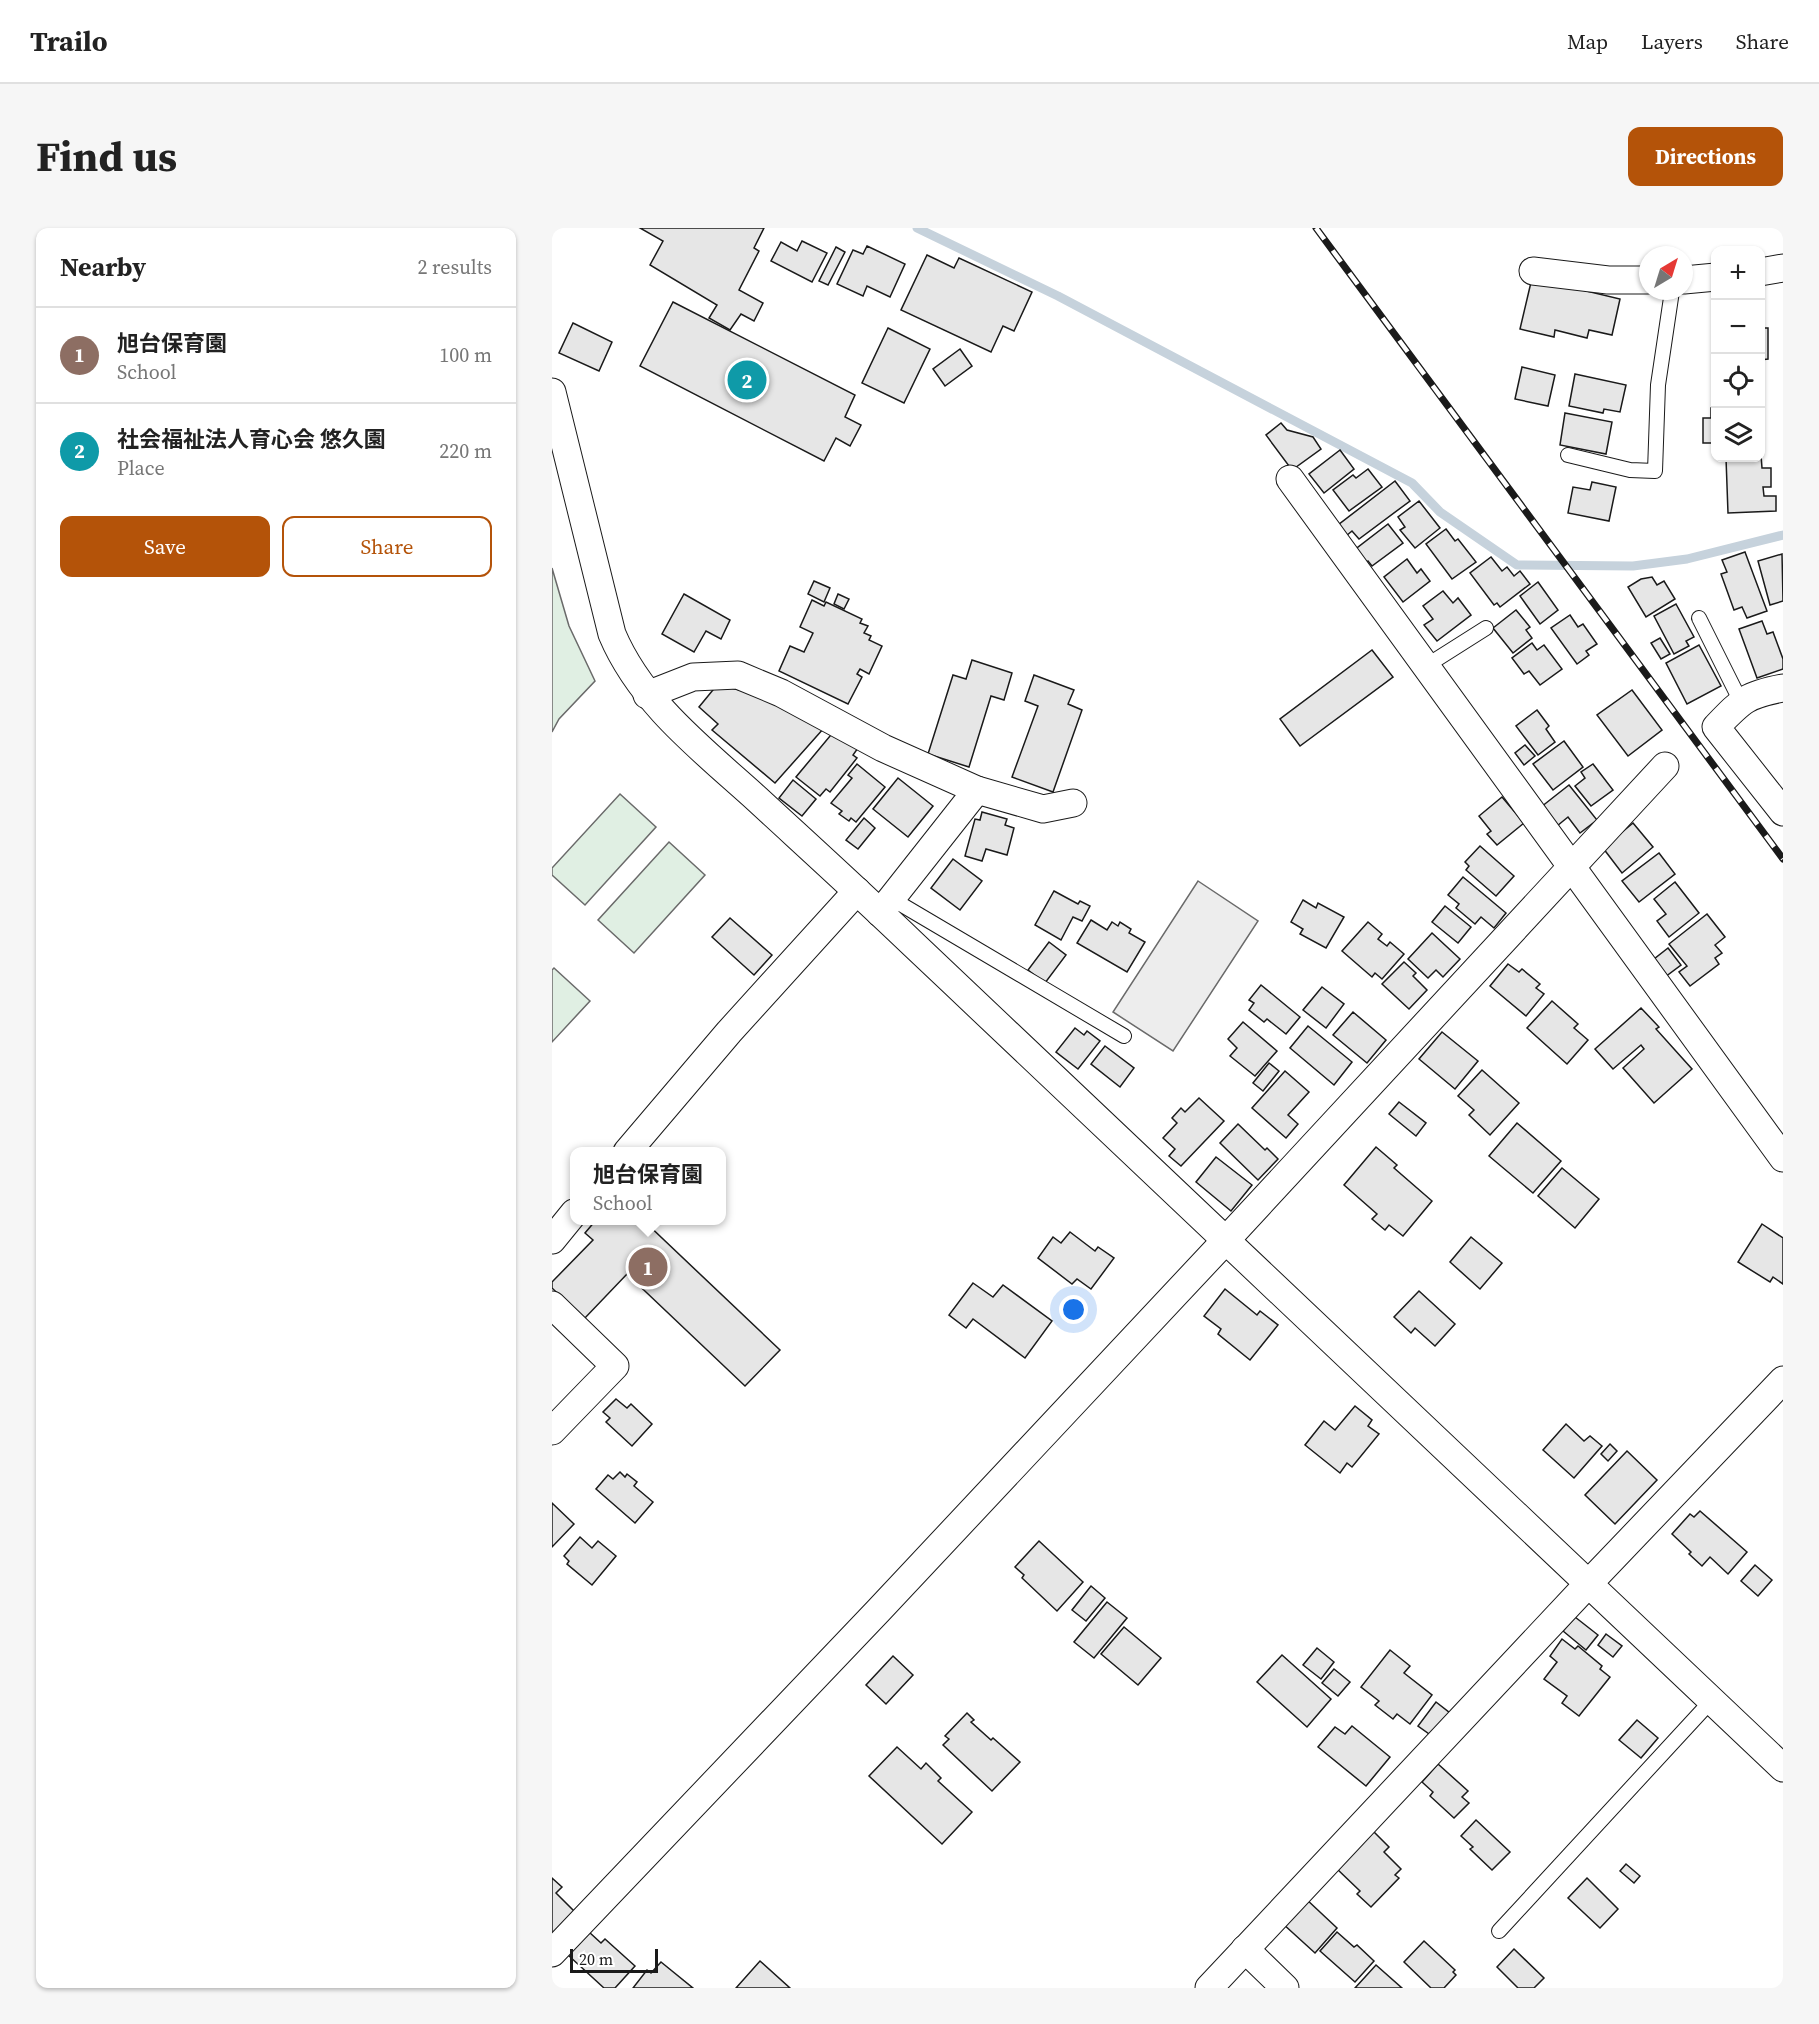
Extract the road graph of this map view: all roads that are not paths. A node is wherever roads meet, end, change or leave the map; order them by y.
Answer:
1 (1783, 268) edge
2 (1533, 271) dead end
3 (1765, 271) edge
4 (1711, 278) edge
5 (1693, 279) edge
6 (1639, 280) edge
7 (1671, 300) edge
8 (552, 392) edge
9 (1568, 455) dead end
10 (1290, 479) dead end
11 (1698, 618) dead end
12 (1486, 628) dead end
13 (1426, 666) junction
14 (1783, 687) edge
15 (647, 695) junction
16 (1741, 702) junction
17 (1665, 766) dead end
18 (977, 790) junction
19 (1073, 803) dead end
20 (1783, 812) edge
21 (1571, 866) junction
22 (857, 891) junction
23 (886, 906) junction
24 (1124, 1036) dead end
25 (631, 1147) edge
26 (1783, 1158) edge
27 (570, 1218) edge
28 (552, 1240) edge
29 (1226, 1240) junction
30 (552, 1305) edge
31 (1783, 1380) edge
32 (552, 1431) edge
33 (1590, 1582) junction
34 (1712, 1701) junction
35 (1783, 1768) edge
36 (1499, 1931) dead end
37 (1245, 1949) junction
38 (552, 1953) edge
39 (1209, 1988) edge
40 (1285, 1988) edge

1 - 3 street
2 - 6 street
4 - 5 street
7 - 9 lane
8 - 15 street
10 - 13 street
11 - 16 lane
12 - 13 lane
13 - 21 street
14 - 16 street
15 - 18 street
15 - 22 street
16 - 20 street
17 - 21 street
18 - 19 street
18 - 23 street
21 - 26 street
21 - 29 street
22 - 23 street
22 - 25 street
23 - 24 lane
23 - 29 street
27 - 28 street
29 - 33 street
29 - 38 street
30 - 32 street
31 - 33 street
33 - 34 street
33 - 37 street
34 - 35 street
34 - 36 lane
37 - 39 street
37 - 40 street

